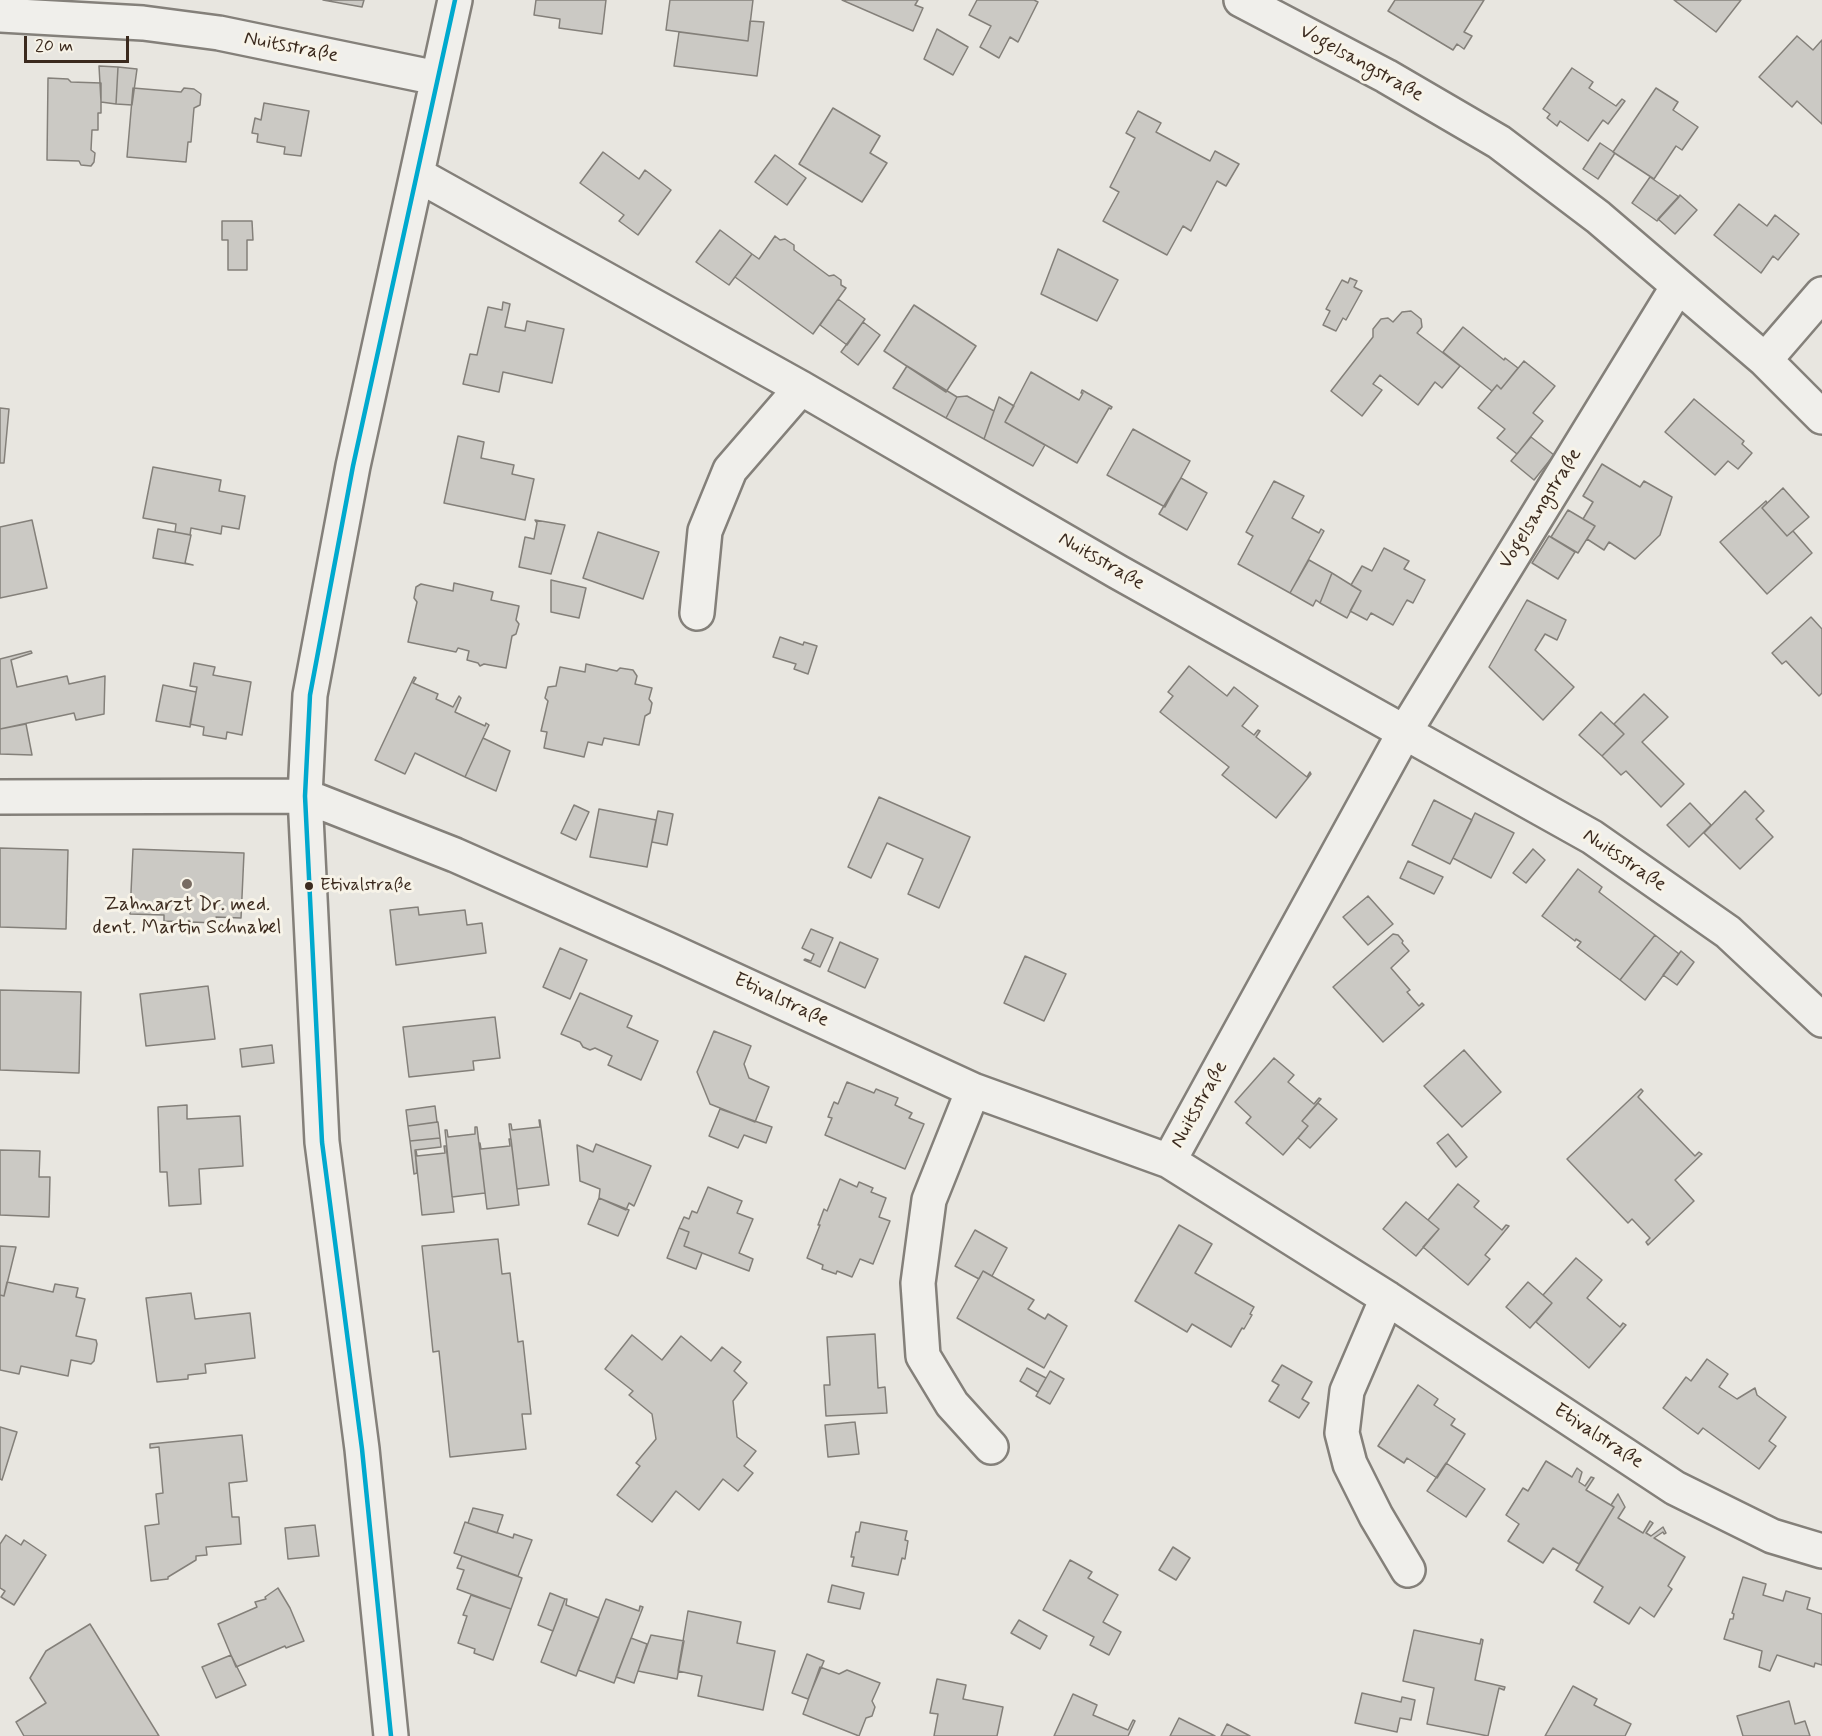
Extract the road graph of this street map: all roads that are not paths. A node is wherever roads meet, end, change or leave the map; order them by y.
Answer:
1 (455, 0) edge
2 (1241, 0) edge
3 (0, 15) edge
4 (437, 78) junction
5 (418, 175) junction
6 (1678, 286) junction
7 (1822, 294) edge
8 (1765, 360) junction
9 (801, 388) junction
10 (1822, 417) edge
11 (697, 613) dead end
12 (1404, 733) junction
13 (305, 796) junction
14 (0, 797) edge
15 (1822, 1020) edge
16 (973, 1090) junction
17 (1169, 1161) junction
18 (1387, 1298) junction
19 (991, 1447) dead end
20 (1822, 1551) edge
21 (1408, 1570) dead end
22 (392, 1736) edge

1 - 4 street
2 - 6 street, Vogelsangstraße
3 - 4 street, Nuitsstraße
4 - 5 street
5 - 9 street, Nuitsstraße
5 - 13 street
6 - 8 street, Vogelsangstraße
6 - 12 street, Vogelsangstraße
7 - 8 street
8 - 10 street, Vogelsangstraße
9 - 11 street
9 - 12 street, Nuitsstraße
12 - 15 street, Nuitsstraße
12 - 17 street, Nuitsstraße
13 - 14 street, Etivalstraße
13 - 16 street, Etivalstraße
13 - 22 street
16 - 17 street, Etivalstraße
16 - 19 street
17 - 18 street, Etivalstraße
18 - 20 street, Etivalstraße
18 - 21 street

